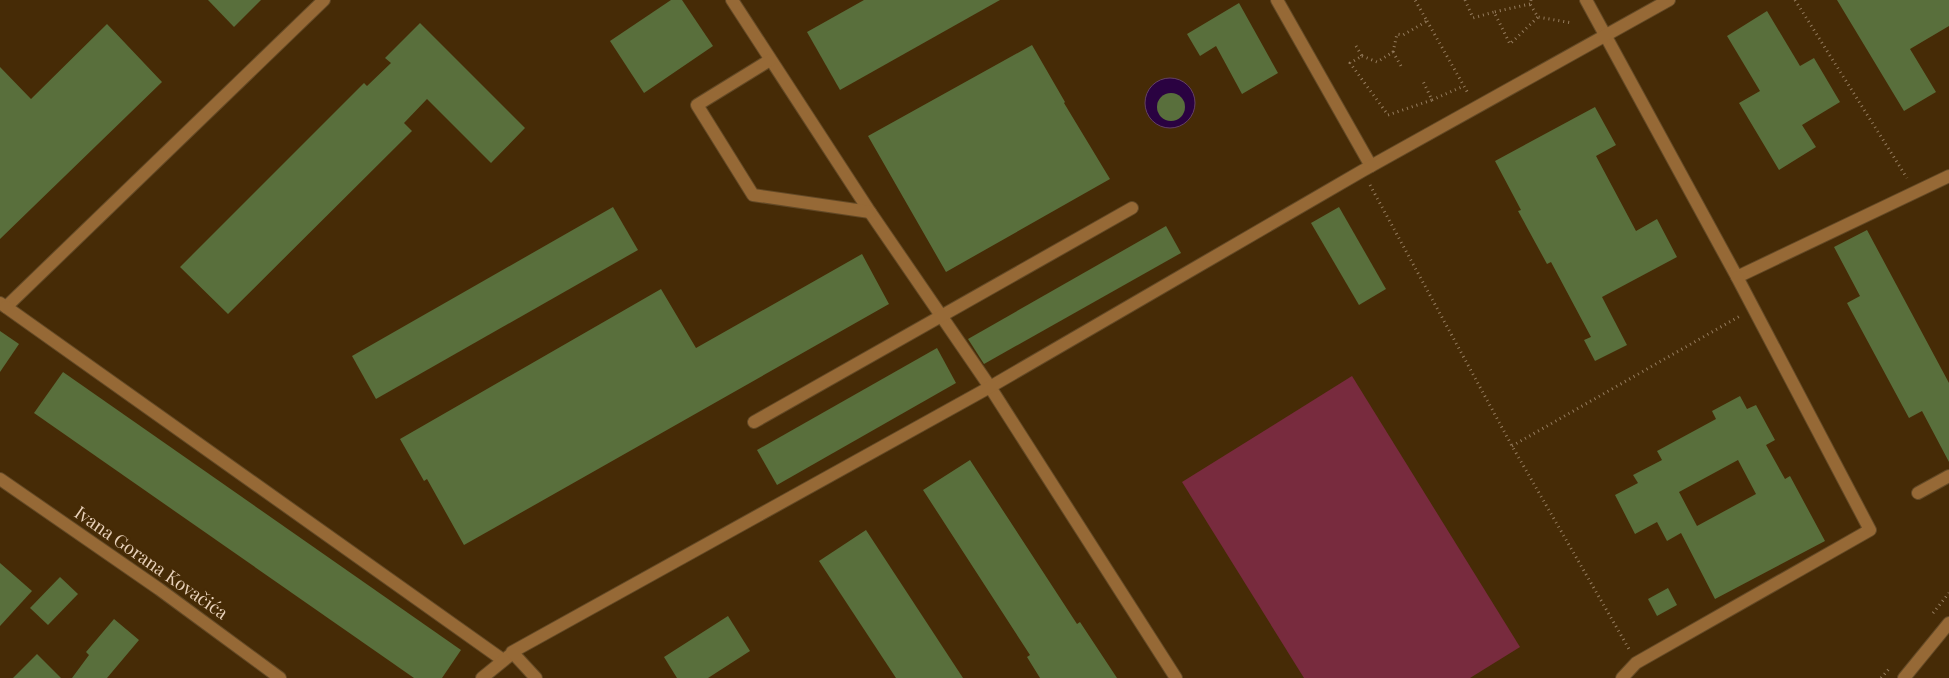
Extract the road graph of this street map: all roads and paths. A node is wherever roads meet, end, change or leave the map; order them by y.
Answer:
1 (324, 0) edge
2 (732, 0) edge
3 (1277, 0) edge
4 (1465, 0) edge
5 (1586, 0) edge
6 (1669, 0) edge
7 (1795, 0) edge
8 (1417, 1) edge
9 (1530, 2) edge
10 (1494, 12) junction
11 (1538, 17) junction
12 (1427, 22) junction
13 (1572, 23) dead end
14 (1605, 36) junction
15 (1356, 46) dead end
16 (1393, 52) junction
17 (1362, 56) junction
18 (770, 60) junction
19 (1401, 66) dead end
20 (1422, 79) dead end
21 (1464, 86) junction
22 (1432, 100) junction
23 (1476, 107) junction
24 (1367, 168) junction
25 (1949, 176) edge
26 (1916, 191) junction
27 (1132, 208) dead end
28 (870, 212) junction
29 (1737, 277) junction
30 (3, 305) edge
31 (1753, 308) junction
32 (941, 316) junction
33 (990, 387) junction
34 (754, 422) dead end
35 (1512, 446) junction
36 (1949, 476) edge
37 (0, 479) edge
38 (1918, 493) dead end
39 (1949, 623) edge
40 (508, 656) junction
41 (1636, 663) junction
42 (280, 678) edge
43 (482, 678) edge
44 (536, 678) edge
45 (1176, 678) edge
46 (1622, 678) edge
47 (1904, 678) edge

1 - 30 street
2 - 18 street
3 - 24 street
4 - 10 path
5 - 14 street
6 - 14 street
7 - 26 path
8 - 12 path
9 - 10 path
9 - 11 path
10 - 11 path
11 - 13 path
12 - 16 path
12 - 21 path
14 - 23 street
14 - 29 street
15 - 17 path
16 - 17 path
16 - 19 path
17 - 22 path
18 - 28 street
18 - 28 street
20 - 22 path
21 - 22 path
21 - 23 path
23 - 24 street
24 - 33 street
24 - 35 path
25 - 26 street
26 - 29 street
27 - 32 street
28 - 32 street
29 - 31 street
30 - 40 street
31 - 35 path
31 - 41 street
32 - 33 street
32 - 34 street
33 - 40 street
33 - 45 street
35 - 41 path
36 - 38 street
37 - 42 street, Ivana Gorana Kovačića
39 - 47 street
40 - 43 street
40 - 44 street
41 - 46 street

